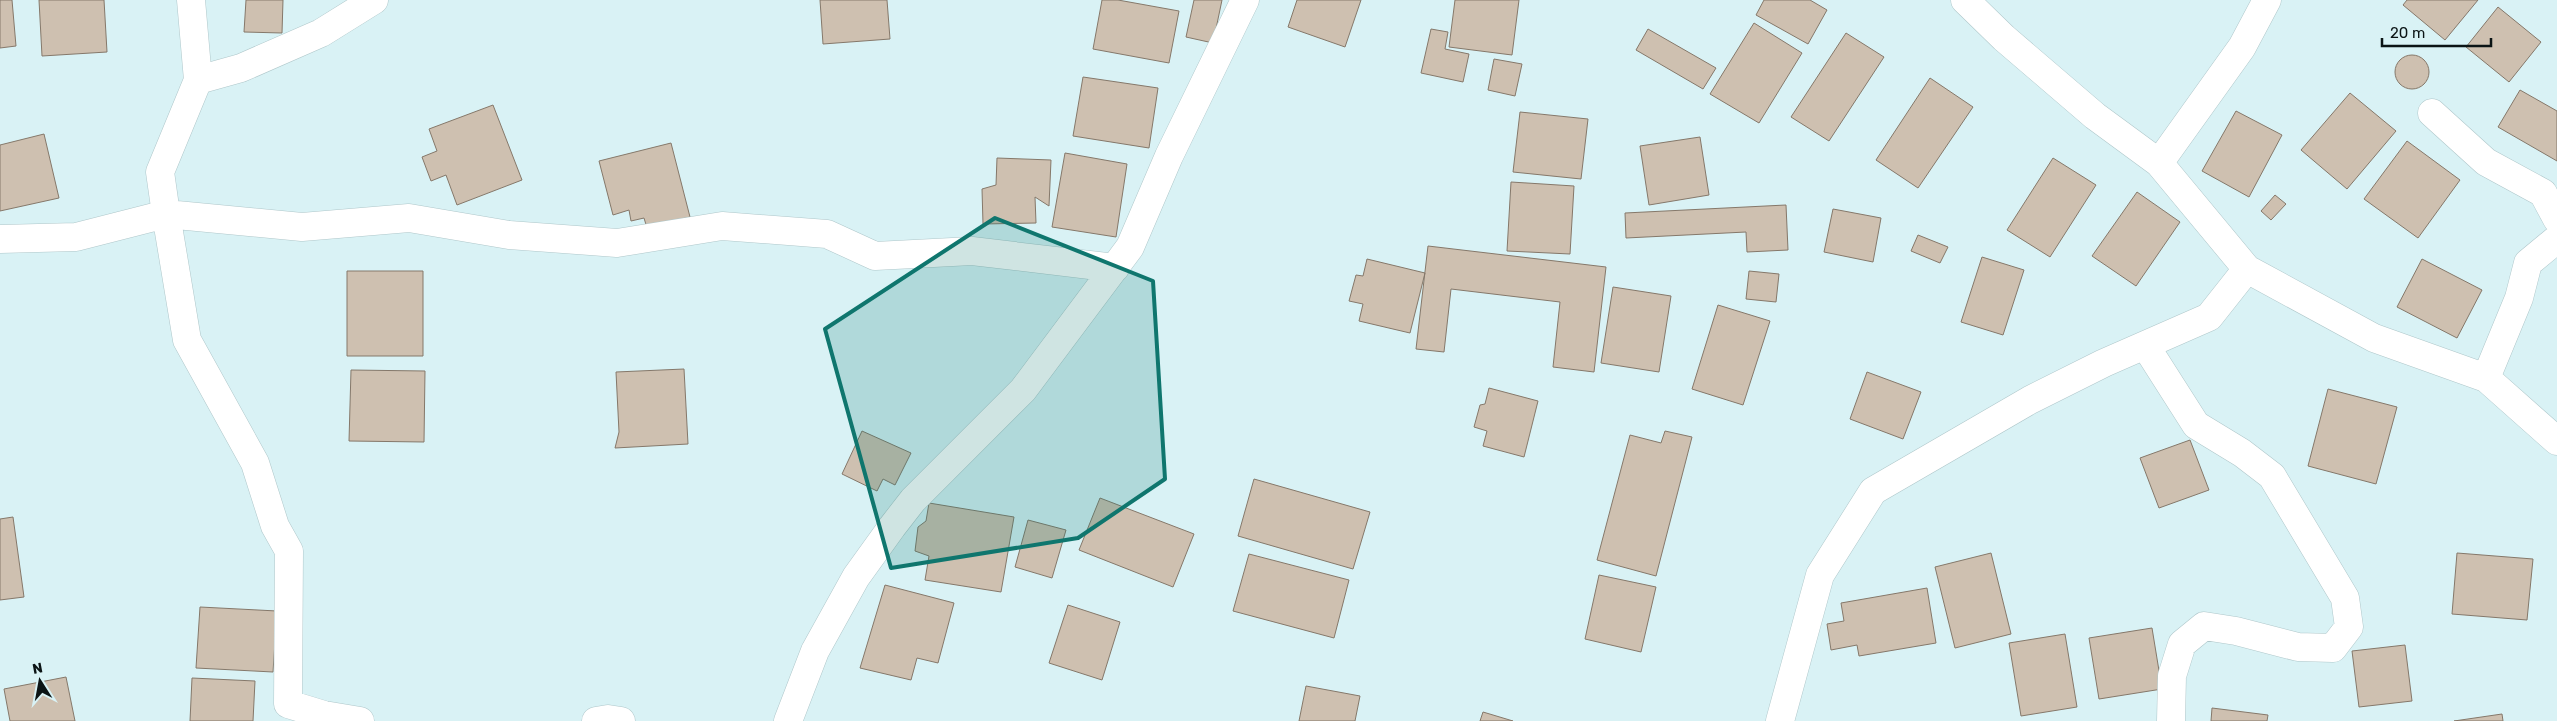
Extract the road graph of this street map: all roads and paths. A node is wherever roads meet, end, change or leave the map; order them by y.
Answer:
1 (191, 0) edge
2 (374, 0) edge
3 (1245, 0) edge
4 (1965, 0) edge
5 (2268, 0) edge
6 (198, 80) junction
7 (2432, 113) dead end
8 (2159, 164) junction
9 (166, 214) junction
10 (2557, 219) edge
11 (2557, 238) edge
12 (0, 239) edge
13 (1115, 268) junction
14 (2247, 269) junction
15 (2145, 345) junction
16 (2486, 378) junction
17 (2557, 441) edge
18 (360, 721) edge
19 (596, 721) edge
20 (621, 721) edge
21 (788, 721) edge
22 (1780, 721) edge
23 (2171, 721) edge

1 - 6 street
2 - 6 street
3 - 13 street
4 - 8 street
5 - 8 street
6 - 9 street
7 - 10 street
8 - 14 street
9 - 12 street
9 - 13 street
9 - 18 street
11 - 16 street
13 - 21 street
14 - 15 street
14 - 16 street
15 - 22 street
15 - 23 street
16 - 17 street
19 - 20 street

